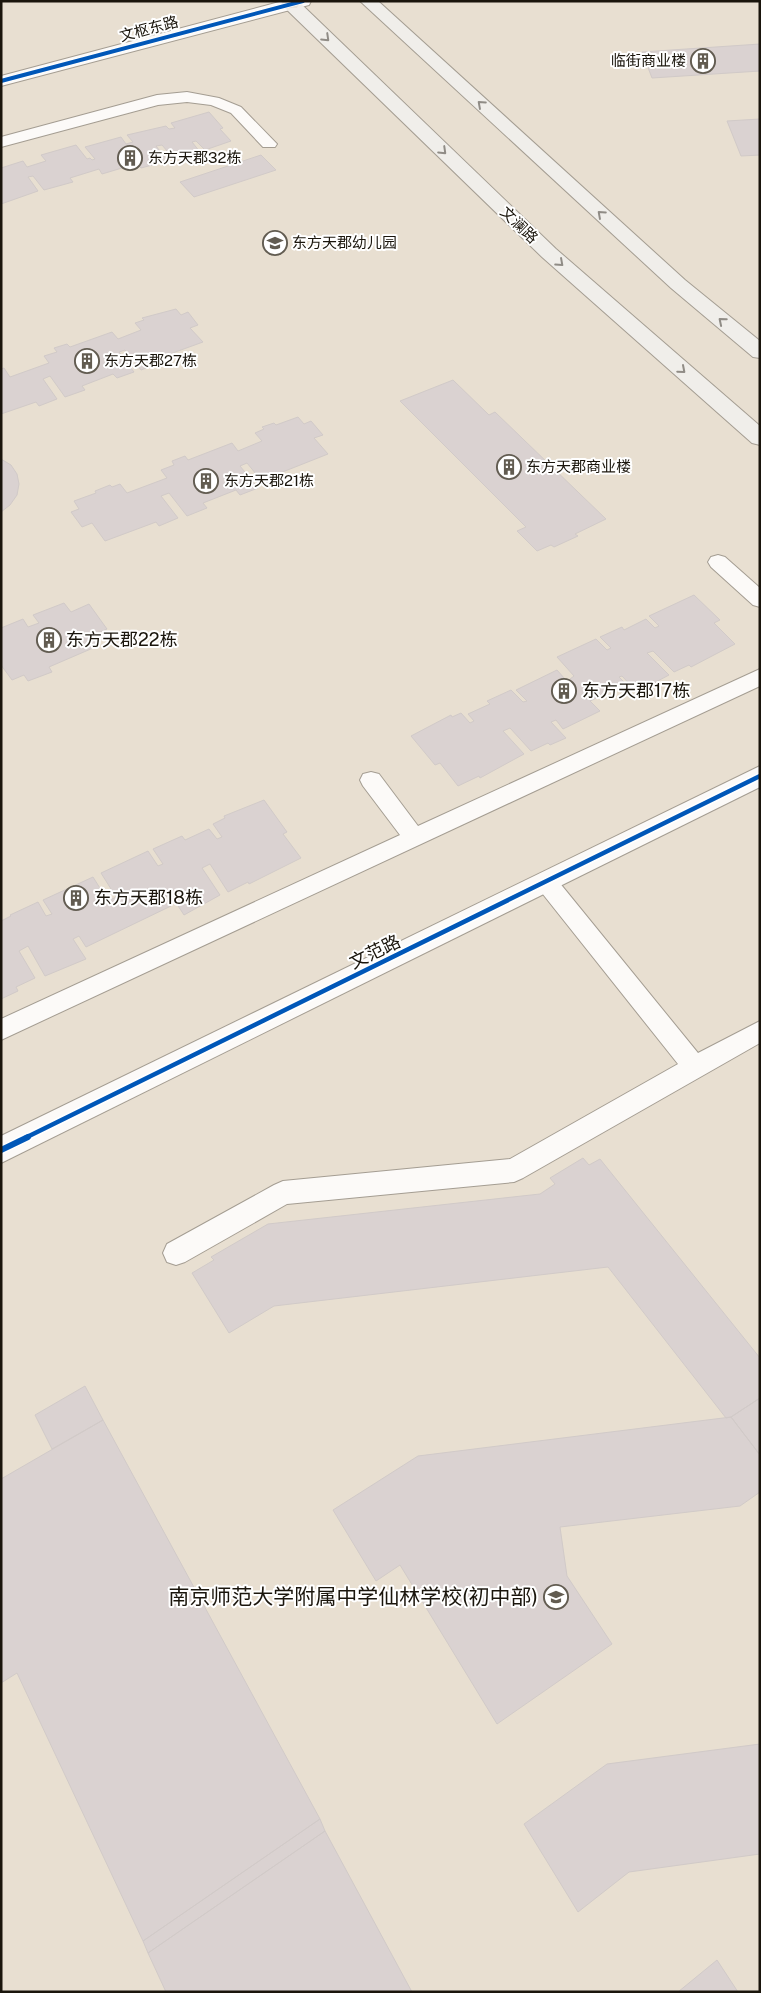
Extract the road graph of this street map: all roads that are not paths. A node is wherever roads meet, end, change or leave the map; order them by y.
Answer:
1 (368, 1) edge
2 (294, 2) edge
3 (1, 81) edge
4 (1, 142) edge
5 (269, 144) dead end
6 (760, 352) edge
7 (760, 438) edge
8 (718, 562) dead end
9 (760, 600) edge
10 (760, 677) edge
11 (760, 776) edge
12 (371, 780) dead end
13 (415, 838) junction
14 (546, 882) junction
15 (1, 1030) edge
16 (760, 1031) edge
17 (695, 1068) junction
18 (1, 1150) edge
19 (176, 1253) dead end

6 -> 1 main road
2 - 3 street, 文枢东路
2 -> 7 main road, 文澜路
4 - 5 lane
8 - 9 lane
10 - 13 lane
11 - 14 street, 文范路
12 - 13 lane
13 - 15 lane
14 - 17 lane
14 - 18 street, 文范路
16 - 17 lane
17 - 19 lane

